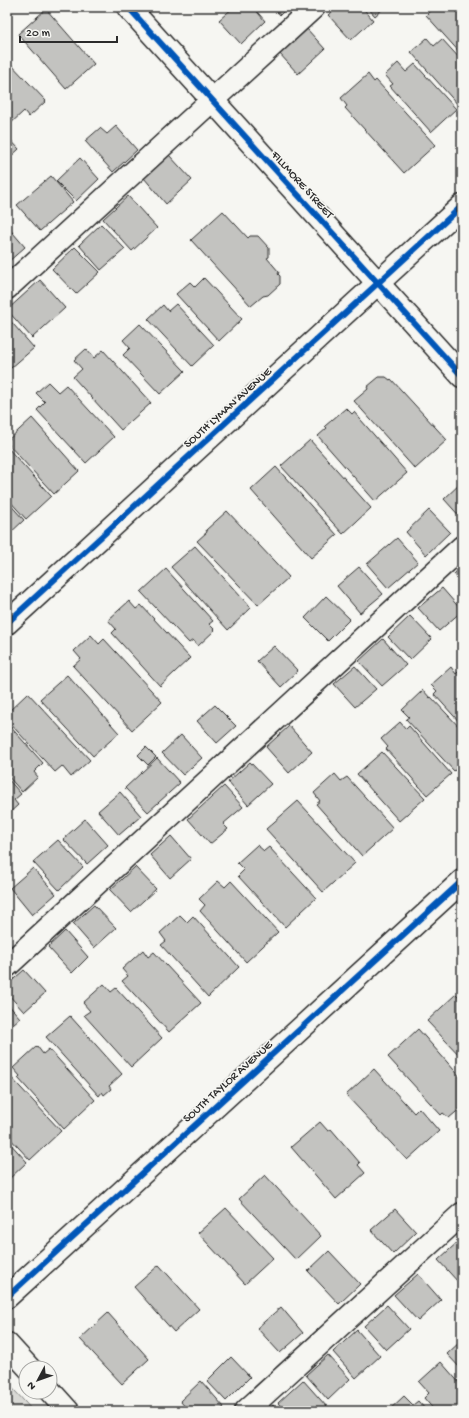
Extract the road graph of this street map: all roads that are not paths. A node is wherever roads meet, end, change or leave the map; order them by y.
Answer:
1 (128, 7) edge
2 (314, 7) edge
3 (212, 100) junction
4 (462, 206) edge
5 (378, 283) junction
6 (7, 288) edge
7 (462, 376) edge
8 (462, 547) edge
9 (7, 623) edge
10 (462, 881) edge
11 (7, 966) edge
12 (462, 1214) edge
13 (7, 1297) edge
14 (7, 1344) edge
15 (22, 1360) edge
16 (58, 1400) edge
17 (68, 1411) edge
18 (246, 1411) edge

1 - 3 street, FILLMORE STREET
2 - 3 street
3 - 5 street, FILLMORE STREET
3 - 6 street
4 - 5 street, SOUTH LYMAN AVENUE
5 - 7 street, FILLMORE STREET
5 - 9 street, SOUTH LYMAN AVENUE
8 - 11 street
10 - 13 street, SOUTH TAYLOR AVENUE
12 - 18 street
14 - 15 street
16 - 17 street

